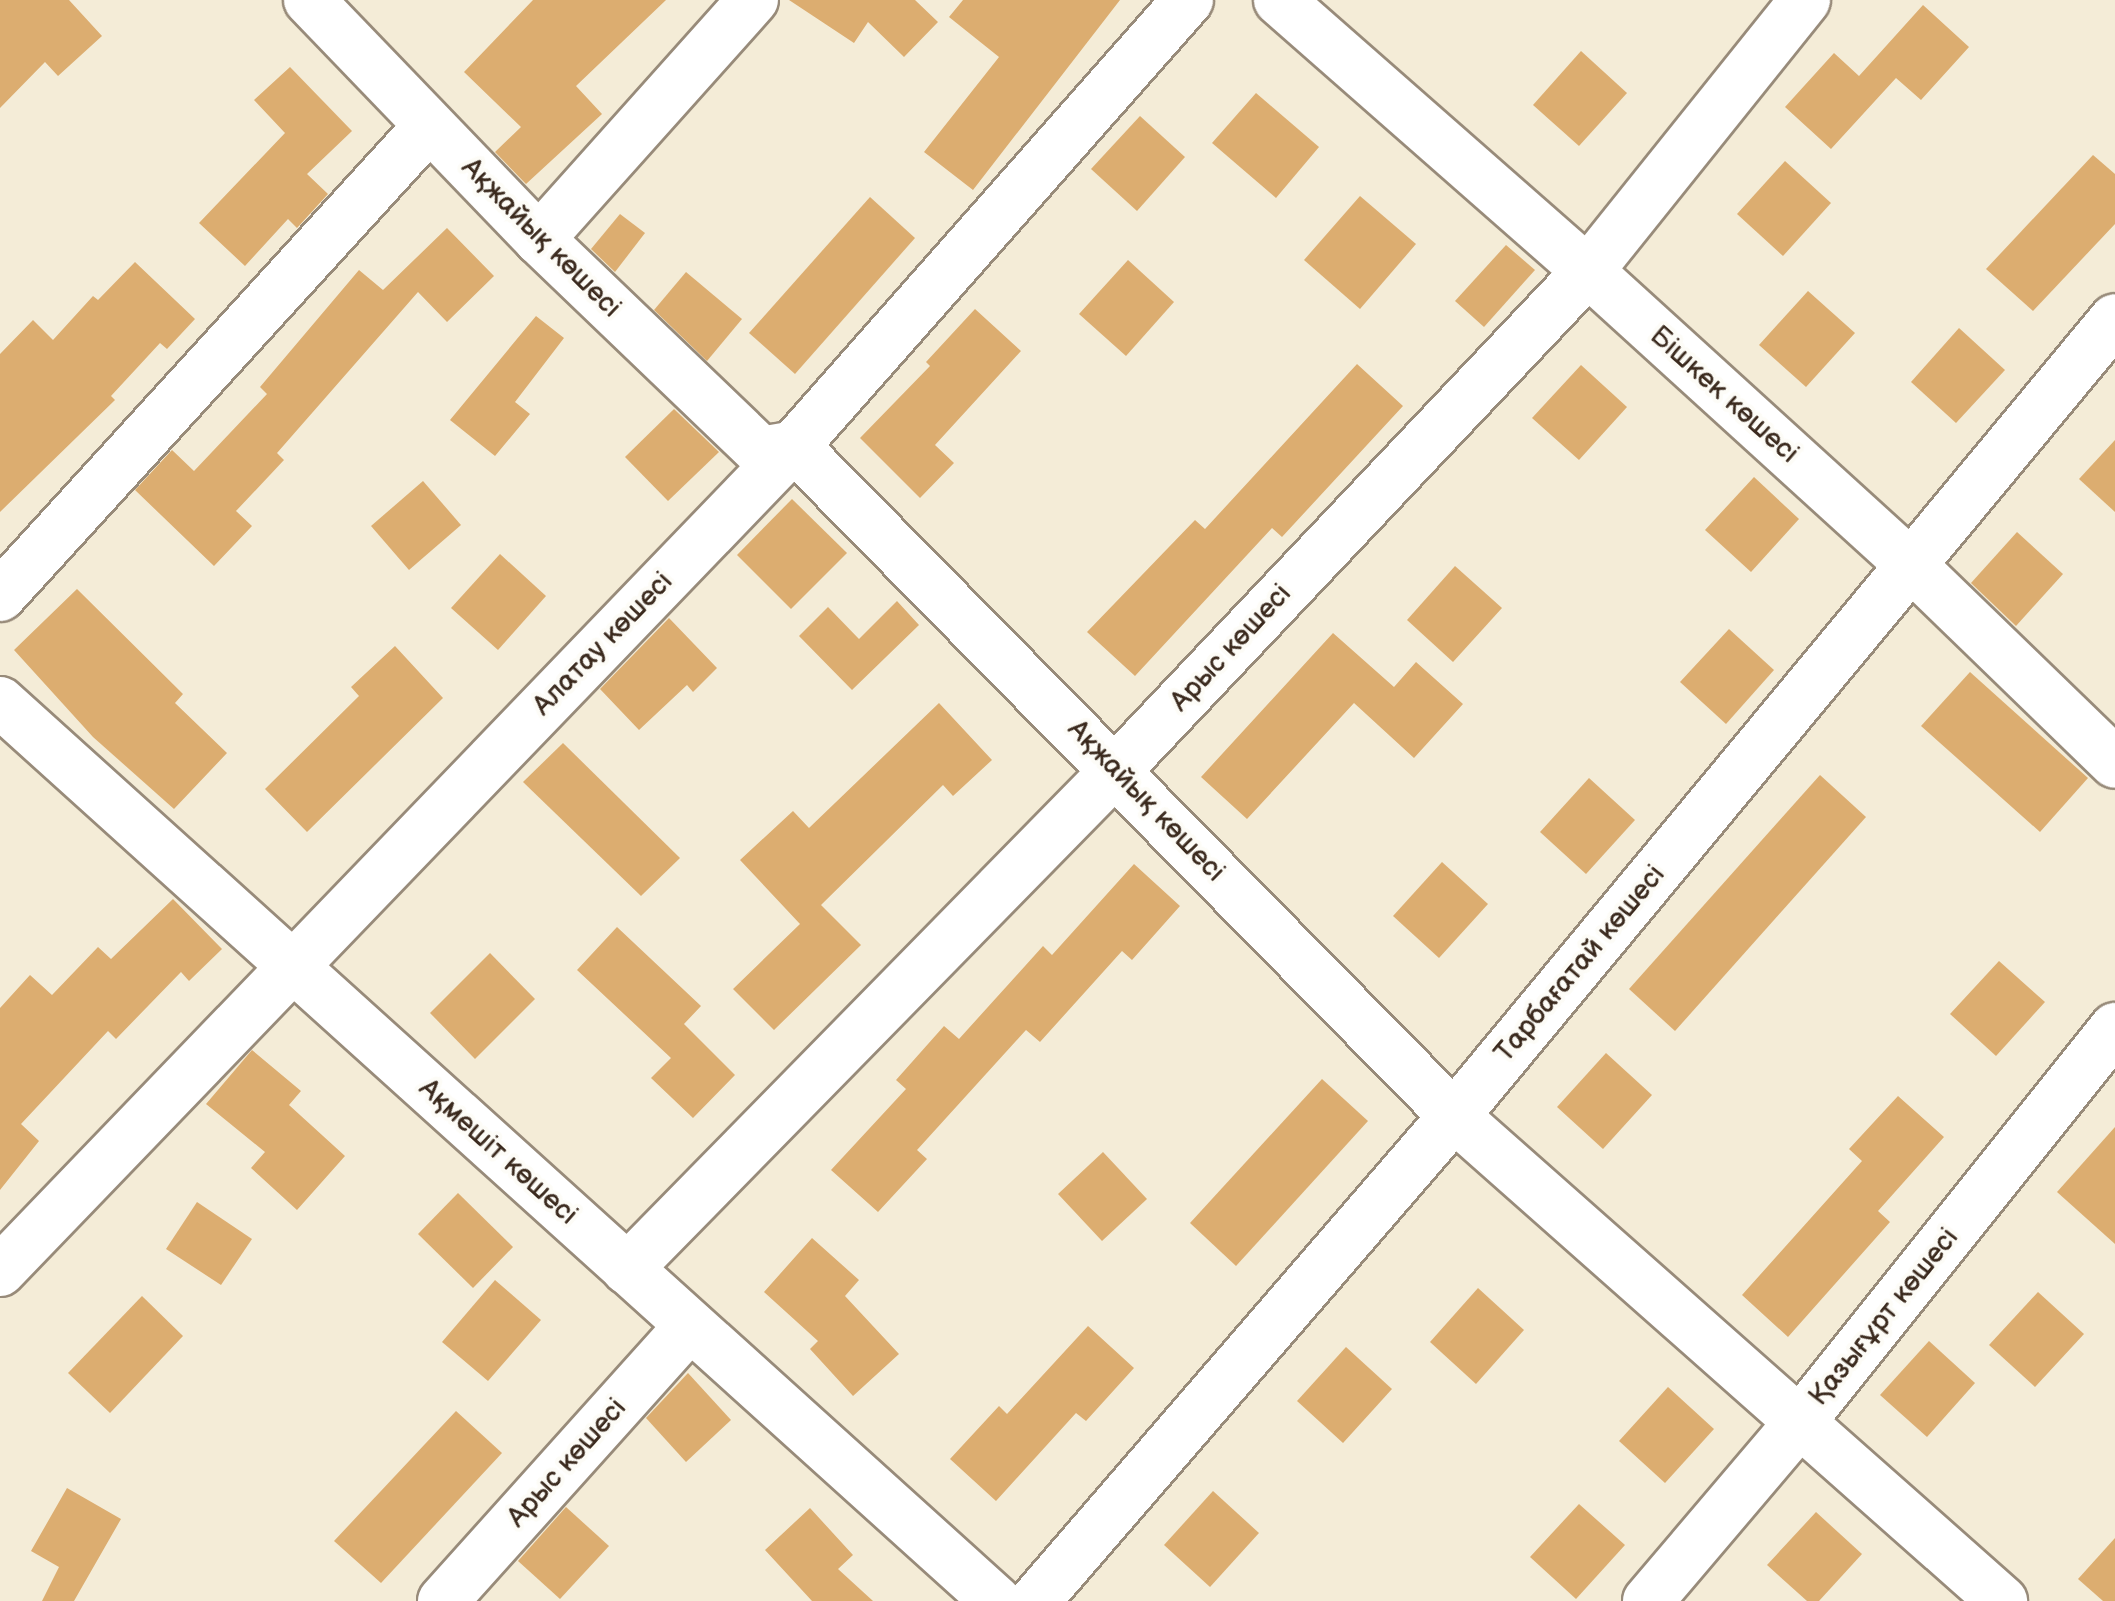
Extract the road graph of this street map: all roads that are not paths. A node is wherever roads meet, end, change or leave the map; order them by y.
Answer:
1 (309, 0) edge
2 (754, 0) edge
3 (1188, 0) edge
4 (1279, 0) edge
5 (1805, 0) edge
6 (429, 126) junction
7 (539, 239) junction
8 (1588, 271) junction
9 (2115, 319) edge
10 (794, 446) junction
11 (1911, 565) junction
12 (0, 596) edge
13 (0, 702) edge
14 (2115, 763) edge
15 (1116, 770) junction
16 (292, 965) junction
17 (2115, 1028) edge
18 (1454, 1116) junction
19 (627, 1269) junction
20 (0, 1271) edge
21 (690, 1326) junction
22 (1800, 1424) junction
23 (444, 1601) edge
24 (996, 1601) edge
25 (1034, 1601) edge
26 (1648, 1601) edge
27 (2002, 1601) edge

1 - 6 street, Ақжайық көшесі
2 - 7 street
3 - 10 street, Алатау көшесі
4 - 8 street, Бішкек көшесі
5 - 8 street, Арыс көшесі
6 - 7 street, Ақжайық көшесі
6 - 12 street
7 - 10 street, Ақжайық көшесі
8 - 11 street, Бішкек көшесі
8 - 15 street, Арыс көшесі
9 - 11 street, Тарбағатай көшесі
10 - 15 street, Ақжайық көшесі
10 - 16 street, Алатау көшесі
11 - 14 street, Бішкек көшесі
11 - 18 street, Тарбағатай көшесі
13 - 16 street, Ақмешіт көшесі
15 - 18 street, Ақжайық көшесі
15 - 19 street, Арыс көшесі
16 - 19 street, Ақмешіт көшесі
16 - 20 street, Алатау көшесі
17 - 22 street, Қазығұрт көшесі
18 - 22 street, Ақжайық көшесі
18 - 25 street, Тарбағатай көшесі
19 - 21 street, Ақмешіт көшесі
21 - 23 street, Арыс көшесі
21 - 24 street, Ақмешіт көшесі
22 - 26 street, Қазығұрт көшесі
22 - 27 street, Ақжайық көшесі

